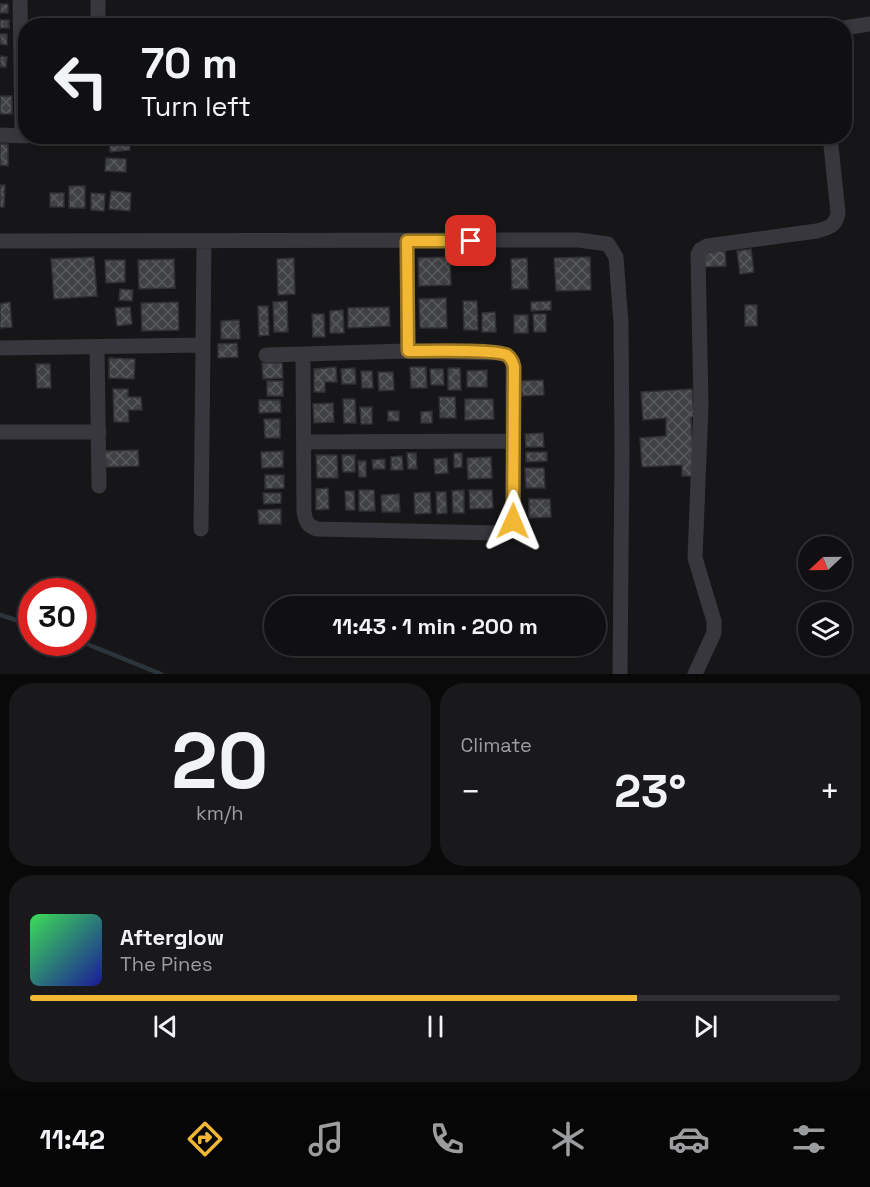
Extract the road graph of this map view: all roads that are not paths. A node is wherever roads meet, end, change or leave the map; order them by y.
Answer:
1 (20, 0) edge
2 (98, 0) edge
3 (21, 18) edge
4 (98, 18) edge
5 (870, 24) edge
6 (852, 27) edge
7 (0, 135) edge
8 (18, 136) edge
9 (831, 144) edge
10 (0, 241) edge
11 (204, 241) junction
12 (407, 241) junction
13 (202, 345) junction
14 (97, 347) junction
15 (0, 348) edge
16 (408, 351) junction
17 (303, 354) junction
18 (266, 355) dead end
19 (0, 432) edge
20 (99, 432) junction
21 (513, 441) junction
22 (304, 442) junction
23 (99, 486) dead end
24 (201, 529) dead end
25 (620, 674) edge
26 (695, 674) edge

1 - 3 street
2 - 4 street
5 - 6 street
7 - 8 street
9 - 26 street
10 - 11 street
11 - 12 street
11 - 13 street
12 - 16 street
12 - 25 street
13 - 14 street
13 - 24 street
14 - 15 street
14 - 20 street
16 - 17 street
16 - 21 street
17 - 18 street
17 - 22 street
19 - 20 street
20 - 23 street
21 - 22 street
21 - 22 street

